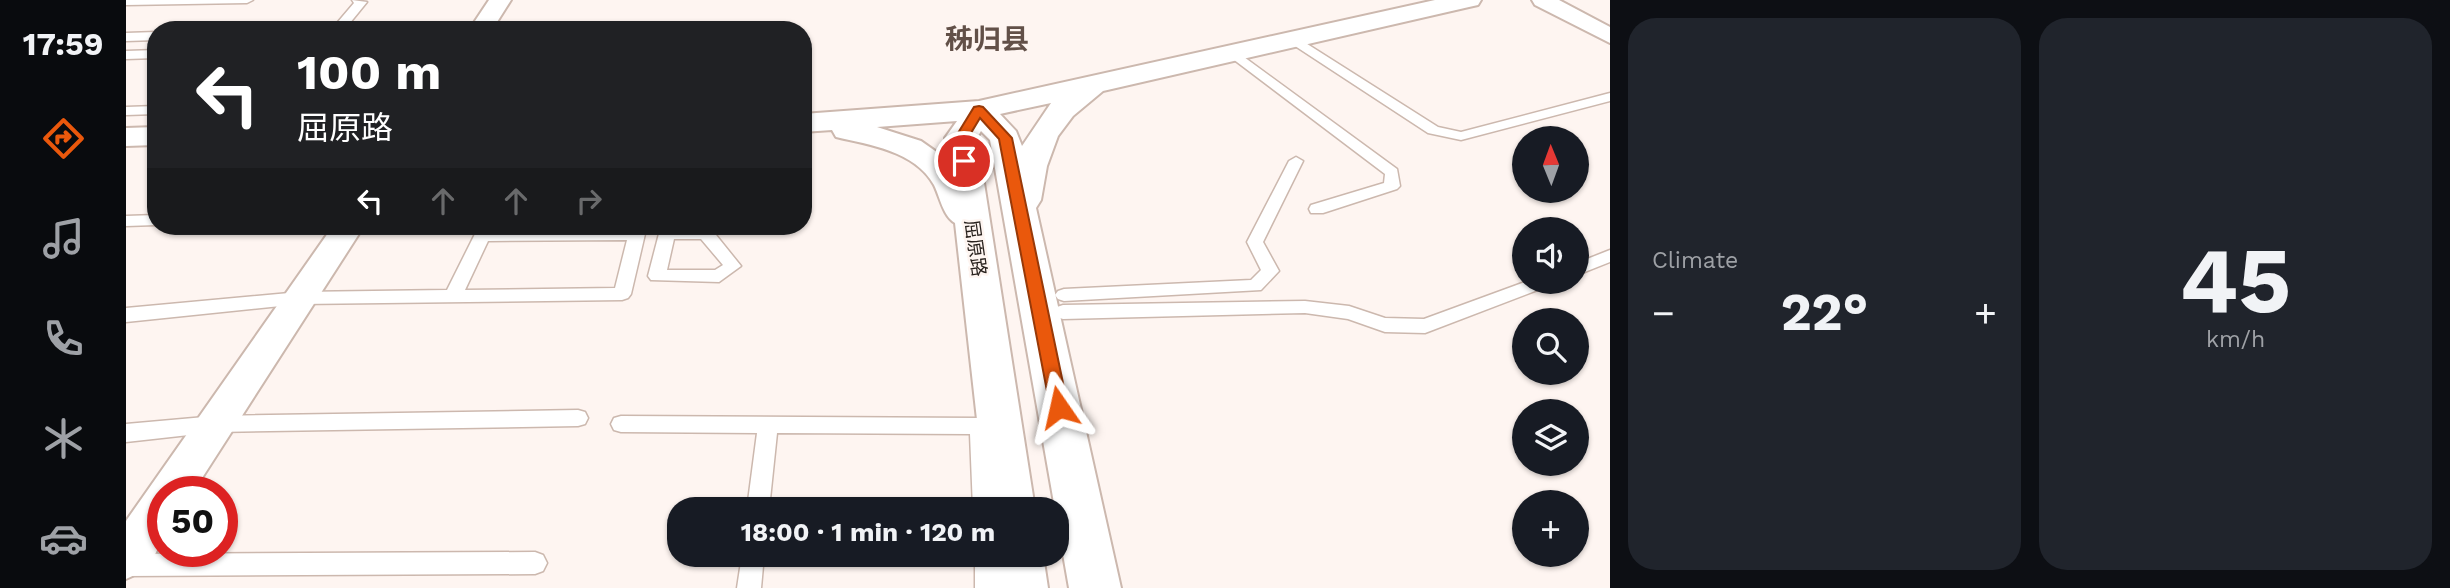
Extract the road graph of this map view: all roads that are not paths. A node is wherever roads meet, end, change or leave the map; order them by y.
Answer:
1 (247, 0) edge
2 (358, 0) edge
3 (500, 0) edge
4 (1469, 0) edge
5 (1543, 0) edge
6 (127, 3) edge
7 (345, 21) edge
8 (486, 21) edge
9 (147, 36) edge
10 (1610, 36) edge
11 (126, 37) edge
12 (1293, 39) junction
13 (1233, 53) junction
14 (126, 54) edge
15 (147, 54) edge
16 (1106, 81) junction
17 (1610, 97) edge
18 (147, 110) edge
19 (979, 110) junction
20 (126, 111) edge
21 (812, 123) edge
22 (812, 125) edge
23 (147, 136) edge
24 (126, 137) edge
25 (1296, 161) dead end
26 (1317, 209) dead end
27 (147, 220) edge
28 (126, 221) edge
29 (1023, 227) junction
30 (342, 235) edge
31 (560, 235) edge
32 (637, 235) edge
33 (977, 253) junction
34 (1610, 256) edge
35 (1589, 264) edge
36 (1512, 293) edge
37 (453, 296) junction
38 (300, 298) junction
39 (126, 315) edge
40 (578, 418) dead end
41 (216, 424) junction
42 (621, 424) dead end
43 (768, 425) junction
44 (979, 426) junction
45 (126, 433) edge
46 (181, 476) edge
47 (759, 497) edge
48 (983, 497) edge
49 (1010, 497) edge
50 (147, 527) edge
51 (126, 558) edge
52 (535, 563) dead end
53 (126, 565) edge
54 (752, 567) edge
55 (987, 567) edge
56 (1019, 567) edge
57 (749, 588) edge
58 (988, 588) edge
59 (1022, 588) edge
60 (1096, 588) edge

1 - 6 lane
2 - 7 lane
3 - 8 street
4 - 12 main road
5 - 10 street
9 - 11 lane
12 - 13 main road
12 - 17 lane
13 - 16 main road
13 - 26 lane
14 - 15 lane
16 - 19 main road
16 - 29 main road
18 - 20 lane
19 - 21 main road
19 - 29 main road
19 - 33 main road, 屈原路
22 - 33 main road
23 - 24 main road
25 - 36 lane
27 - 28 lane
29 - 60 main road
30 - 38 street
31 - 37 lane
32 - 37 lane
33 - 44 lane
33 - 49 main road, 屈原路
34 - 35 lane
37 - 38 lane
38 - 39 lane
38 - 41 street
40 - 41 lane
41 - 45 lane
41 - 46 street
42 - 43 lane
43 - 44 lane
43 - 47 lane
44 - 48 lane
50 - 51 street
52 - 53 lane
54 - 57 lane
55 - 58 lane
56 - 59 main road

